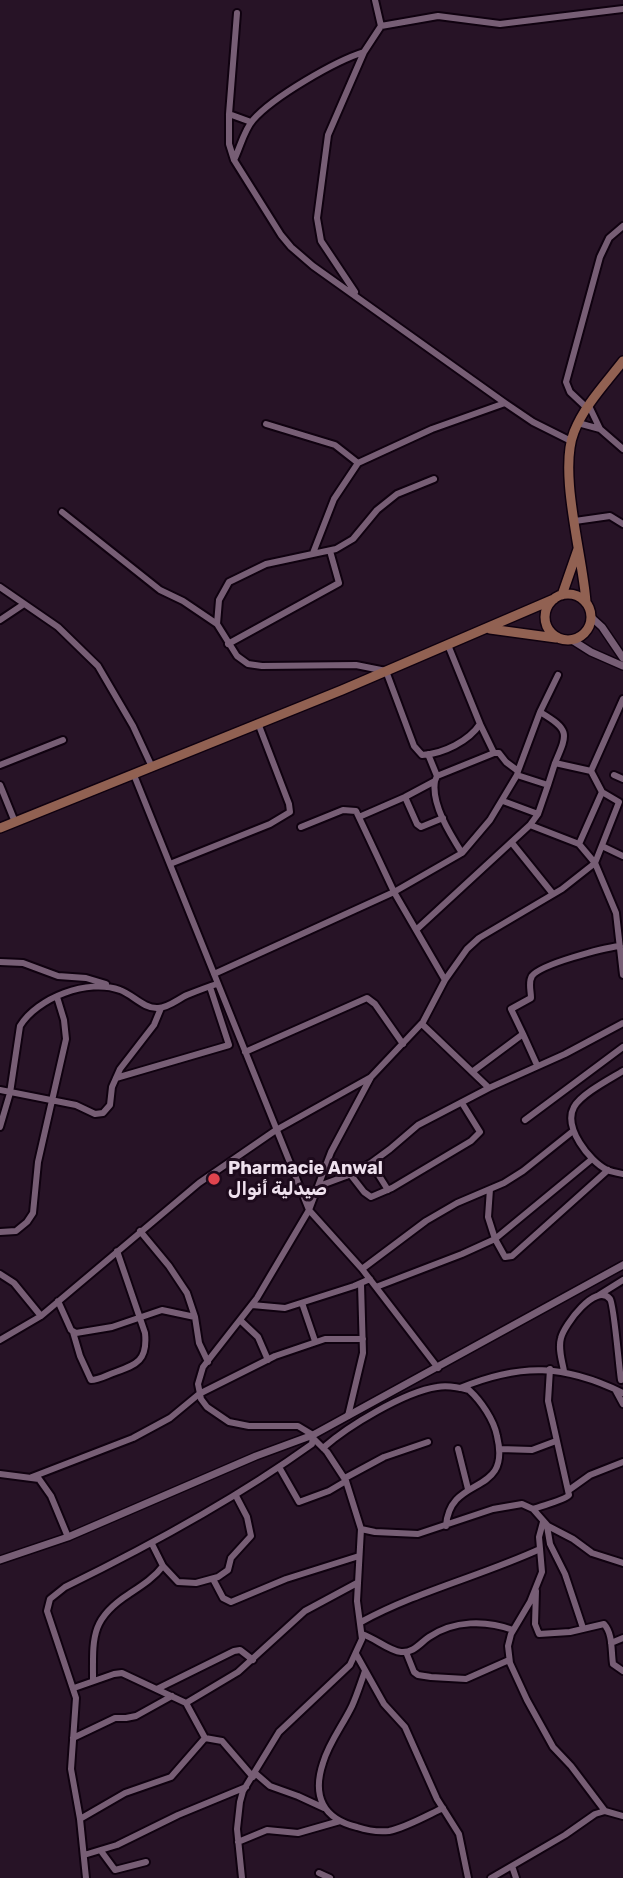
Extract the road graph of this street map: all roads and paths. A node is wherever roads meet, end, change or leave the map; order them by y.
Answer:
1 (375, 0) edge
2 (623, 9) edge
3 (237, 13) dead end
4 (381, 26) junction
5 (365, 52) junction
6 (229, 114) junction
7 (251, 122) junction
8 (234, 160) junction
9 (623, 226) edge
10 (359, 297) junction
11 (623, 361) edge
12 (505, 403) junction
13 (588, 407) junction
14 (578, 423) junction
15 (267, 424) dead end
16 (600, 429) junction
17 (571, 440) junction
18 (623, 449) edge
19 (358, 463) junction
20 (434, 479) dead end
21 (62, 512) dead end
22 (575, 521) junction
23 (623, 524) edge
24 (579, 547) junction
25 (330, 551) junction
26 (313, 553) junction
27 (0, 587) edge
28 (558, 597) junction
29 (586, 602) junction
30 (24, 604) junction
31 (591, 617) junction
32 (0, 620) edge
33 (217, 624) junction
34 (489, 628) junction
35 (561, 639) junction
36 (572, 640) junction
37 (228, 644) junction
38 (448, 645) junction
39 (623, 658) edge
40 (623, 666) edge
41 (386, 671) junction
42 (558, 675) dead end
43 (623, 699) edge
44 (540, 712) junction
45 (258, 723) junction
46 (480, 724) junction
47 (63, 740) dead end
48 (494, 753) junction
49 (428, 754) junction
50 (555, 762) junction
51 (0, 765) edge
52 (152, 767) junction
53 (591, 771) junction
54 (517, 773) junction
55 (134, 775) junction
56 (614, 775) dead end
57 (436, 778) junction
58 (623, 779) edge
59 (548, 785) junction
60 (0, 786) edge
61 (602, 792) junction
62 (405, 797) junction
63 (503, 801) junction
64 (621, 803) edge
65 (538, 814) junction
66 (359, 817) junction
67 (443, 818) junction
68 (15, 822) junction
69 (530, 825) junction
70 (301, 827) dead end
71 (0, 828) edge
72 (512, 843) junction
73 (579, 844) junction
74 (602, 846) junction
75 (462, 853) junction
76 (623, 856) edge
77 (594, 863) junction
78 (170, 864) junction
79 (394, 892) junction
80 (553, 894) junction
81 (416, 930) junction
82 (621, 941) edge
83 (0, 962) edge
84 (214, 974) junction
85 (623, 975) edge
86 (445, 981) junction
87 (213, 985) junction
88 (110, 987) junction
89 (57, 997) junction
90 (160, 1009) junction
91 (623, 1023) edge
92 (422, 1024) junction
93 (523, 1034) junction
94 (403, 1044) junction
95 (623, 1047) edge
96 (244, 1052) junction
97 (537, 1065) junction
98 (623, 1071) edge
99 (472, 1072) junction
100 (371, 1077) junction
101 (116, 1078) junction
102 (489, 1088) junction
103 (0, 1090) edge
104 (10, 1093) junction
105 (53, 1101) junction
106 (462, 1104) junction
107 (525, 1119) dead end
108 (0, 1127) edge
109 (276, 1130) junction
110 (573, 1131) junction
111 (593, 1159) junction
112 (371, 1163) junction
113 (608, 1170) junction
114 (350, 1174) junction
115 (623, 1174) edge
116 (318, 1186) junction
117 (490, 1189) junction
118 (388, 1190) junction
119 (309, 1210) junction
120 (140, 1231) junction
121 (0, 1232) edge
122 (495, 1239) junction
123 (117, 1251) junction
124 (623, 1265) edge
125 (362, 1269) junction
126 (0, 1274) edge
127 (370, 1279) junction
128 (623, 1280) edge
129 (361, 1284) junction
130 (376, 1287) junction
131 (597, 1296) junction
132 (58, 1301) junction
133 (302, 1303) junction
134 (251, 1305) junction
135 (41, 1316) junction
136 (195, 1317) junction
137 (140, 1318) junction
138 (240, 1320) junction
139 (73, 1332) junction
140 (363, 1339) junction
141 (0, 1340) edge
142 (315, 1341) junction
143 (268, 1360) junction
144 (208, 1362) junction
145 (438, 1368) junction
146 (550, 1369) junction
147 (565, 1371) junction
148 (622, 1380) edge
149 (460, 1388) junction
150 (615, 1389) junction
151 (623, 1393) edge
152 (200, 1394) junction
153 (623, 1404) edge
154 (348, 1416) junction
155 (313, 1437) junction
156 (556, 1441) junction
157 (428, 1442) dead end
158 (323, 1448) junction
159 (458, 1449) dead end
160 (500, 1449) junction
161 (623, 1462) edge
162 (279, 1466) junction
163 (0, 1474) edge
164 (32, 1477) junction
165 (346, 1479) junction
166 (468, 1489) junction
167 (569, 1490) junction
168 (236, 1496) junction
169 (533, 1509) junction
170 (545, 1524) junction
171 (446, 1526) junction
172 (361, 1529) junction
173 (68, 1537) junction
174 (152, 1544) junction
175 (540, 1549) junction
176 (359, 1556) junction
177 (0, 1560) edge
178 (623, 1563) edge
179 (163, 1566) junction
180 (214, 1578) junction
181 (357, 1583) junction
182 (536, 1589) junction
183 (360, 1622) junction
184 (583, 1628) junction
185 (513, 1630) junction
186 (362, 1634) junction
187 (623, 1637) edge
188 (611, 1643) junction
189 (406, 1652) junction
190 (356, 1654) junction
191 (253, 1660) junction
192 (509, 1660) junction
193 (365, 1671) junction
194 (623, 1671) edge
195 (93, 1681) junction
196 (74, 1688) junction
197 (157, 1689) junction
198 (172, 1696) junction
199 (186, 1703) junction
200 (73, 1738) junction
201 (205, 1738) junction
202 (254, 1775) junction
203 (246, 1787) junction
204 (324, 1808) junction
205 (443, 1808) junction
206 (605, 1811) junction
207 (623, 1815) edge
208 (80, 1819) junction
209 (340, 1821) junction
210 (238, 1842) junction
211 (101, 1850) junction
212 (84, 1855) junction
213 (146, 1862) dead end
214 (512, 1866) junction
215 (319, 1873) dead end
216 (86, 1878) edge
217 (242, 1878) edge
218 (330, 1878) edge
219 (468, 1878) edge
220 (491, 1878) edge
221 (516, 1878) edge

1 - 4 street
2 - 4 street
3 - 6 street
4 - 5 street
5 - 7 street
5 - 10 street
6 - 7 street
6 - 8 street
7 - 8 street
8 - 10 street
9 - 13 street
10 - 12 street
11 - 13 main road
12 - 17 street
12 - 19 street
13 - 14 main road
13 - 16 street
14 - 16 street
14 - 17 main road
15 - 19 street
16 - 18 street
17 - 22 main road
19 - 26 street
20 - 25 street
21 - 33 street
22 - 23 street
22 - 24 main road
24 - 28 main road
24 - 29 main road
25 - 26 street
25 - 37 street
26 - 33 street
27 - 30 street
28 - 29 main road
28 - 34 main road
28 - 35 main road
29 - 31 main road
30 - 32 street
30 - 52 street
31 - 36 main road
31 - 39 street
33 - 37 street
34 - 35 main road
34 - 38 main road
35 - 36 main road
36 - 40 street
37 - 41 street
38 - 41 main road
38 - 46 street
41 - 45 main road
41 - 49 street
42 - 44 street
43 - 53 street
44 - 50 street
44 - 54 street
45 - 52 main road
45 - 78 street
46 - 48 street
46 - 49 street
47 - 51 street
48 - 54 street
48 - 57 street
49 - 57 street
50 - 53 street
50 - 59 street
52 - 55 main road
53 - 61 street
54 - 59 street
54 - 63 street
55 - 68 main road
55 - 78 street
56 - 58 street
57 - 62 street
57 - 67 street
59 - 65 street
60 - 68 street
61 - 64 street
61 - 73 street
62 - 66 street
62 - 67 street
63 - 65 street
63 - 75 street
64 - 74 street
65 - 69 street
66 - 70 street
66 - 79 street
67 - 75 street
68 - 71 main road
69 - 72 street
69 - 73 street
72 - 80 street
72 - 81 street
73 - 77 street
74 - 76 street
74 - 77 street
75 - 79 street
77 - 80 street
77 - 82 street
78 - 84 street
79 - 81 street
79 - 84 street
80 - 86 street
81 - 86 street
82 - 85 street
82 - 93 street
83 - 88 street
84 - 87 street
86 - 92 street
87 - 90 street
87 - 96 street
87 - 101 street
88 - 89 street
88 - 90 street
89 - 104 street
89 - 105 street
90 - 101 street
91 - 97 street
92 - 94 street
92 - 99 street
93 - 97 street
93 - 99 street
94 - 96 street
94 - 100 street
95 - 107 street
96 - 109 street
97 - 102 street
98 - 110 street
99 - 102 street
100 - 109 street
100 - 116 street
101 - 105 street
102 - 106 street
103 - 104 street
104 - 105 street
104 - 108 street
105 - 121 street
106 - 112 street
106 - 118 street
109 - 119 street
109 - 120 street
110 - 111 street
110 - 117 street
111 - 113 street
111 - 122 street
112 - 114 street
112 - 118 street
113 - 115 street
113 - 122 street
114 - 116 street
114 - 118 street
116 - 119 street
117 - 122 street
117 - 125 street
119 - 125 street
119 - 134 street
120 - 123 street
120 - 136 street
122 - 130 street
123 - 132 street
123 - 137 street
124 - 145 street
125 - 127 street
126 - 135 street
127 - 129 street
127 - 130 street
128 - 131 street
129 - 133 street
129 - 140 street
130 - 145 street
131 - 147 street
131 - 148 street
132 - 135 street
132 - 139 street
133 - 134 street
133 - 142 street
134 - 138 street
135 - 141 street
136 - 137 street
136 - 144 street
137 - 139 street
137 - 139 street
138 - 143 street
138 - 144 street
140 - 142 street
140 - 154 street
142 - 143 street
143 - 152 street
144 - 152 street
145 - 154 street
146 - 147 street
146 - 149 street
146 - 156 street
147 - 150 street
148 - 150 street
149 - 158 street
149 - 160 street
150 - 151 street
150 - 153 street
152 - 155 street
152 - 164 street
154 - 155 street
155 - 158 street
155 - 162 street
155 - 173 street
156 - 160 street
156 - 167 street
157 - 165 street
158 - 165 street
159 - 166 street
160 - 166 street
161 - 167 street
162 - 165 street
162 - 168 street
163 - 164 street
164 - 173 street
165 - 172 street
166 - 171 street
167 - 169 street
168 - 174 street
168 - 180 street
169 - 170 street
169 - 171 street
170 - 175 street
170 - 178 street
170 - 184 street
171 - 172 street
172 - 176 street
173 - 177 street
174 - 179 street
174 - 196 street
175 - 182 street
175 - 183 street
176 - 180 street
176 - 181 street
179 - 180 street
179 - 195 street
181 - 183 street
181 - 191 street
182 - 184 street
182 - 185 street
183 - 186 street
184 - 188 street
185 - 189 street
185 - 192 street
186 - 189 street
186 - 190 street
187 - 188 street
188 - 194 street
189 - 192 street
190 - 193 street
190 - 202 street
191 - 197 street
191 - 199 street
192 - 206 street
193 - 204 street
193 - 205 street
195 - 196 street
195 - 197 street
196 - 200 street
197 - 198 street
198 - 199 street
198 - 200 street
199 - 201 street
200 - 208 street
201 - 202 street
201 - 208 street
202 - 203 street
202 - 204 street
203 - 210 street
203 - 211 street
204 - 209 street
205 - 209 street
205 - 219 street
206 - 207 street
206 - 214 street
208 - 212 street
209 - 210 street
210 - 217 street
211 - 212 street
211 - 213 street
212 - 216 street
214 - 220 street
214 - 221 street
215 - 218 street

